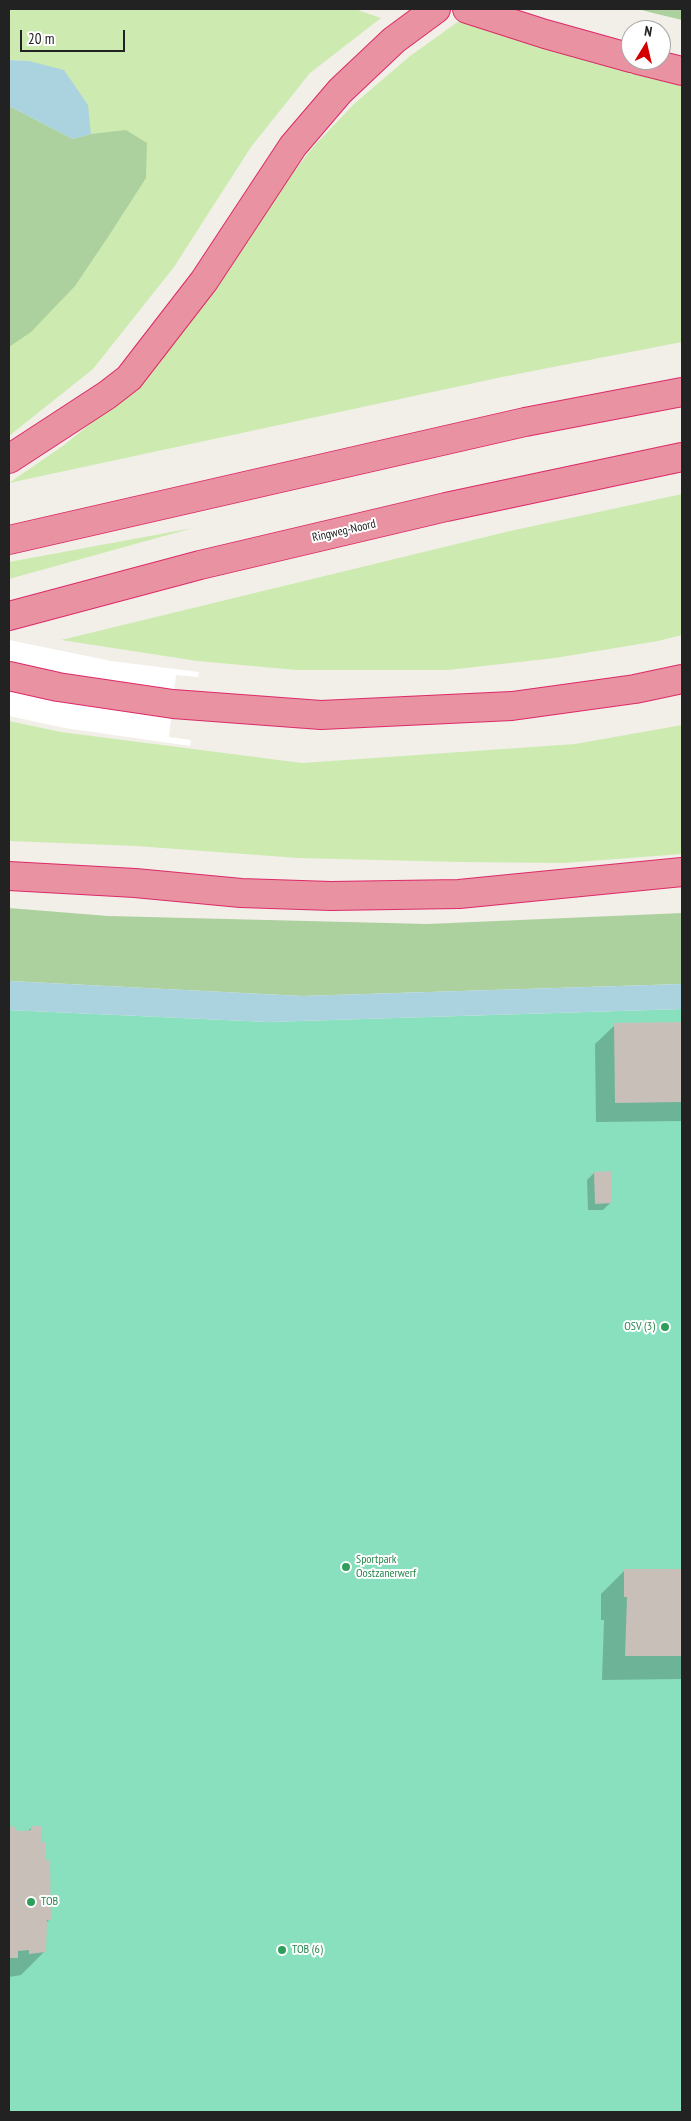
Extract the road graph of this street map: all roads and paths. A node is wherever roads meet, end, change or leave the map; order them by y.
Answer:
1 (436, 9) edge
2 (467, 9) edge
3 (621, 55) edge
4 (682, 392) edge
5 (682, 457) edge
6 (9, 459) edge
7 (9, 540) edge
8 (9, 616) edge
9 (9, 676) edge
10 (682, 679) edge
11 (682, 872) edge
12 (9, 876) edge

1 - 6 highway
2 - 3 highway
4 - 7 highway
5 - 8 highway, Ringweg-Noord
9 - 10 highway
11 - 12 highway

